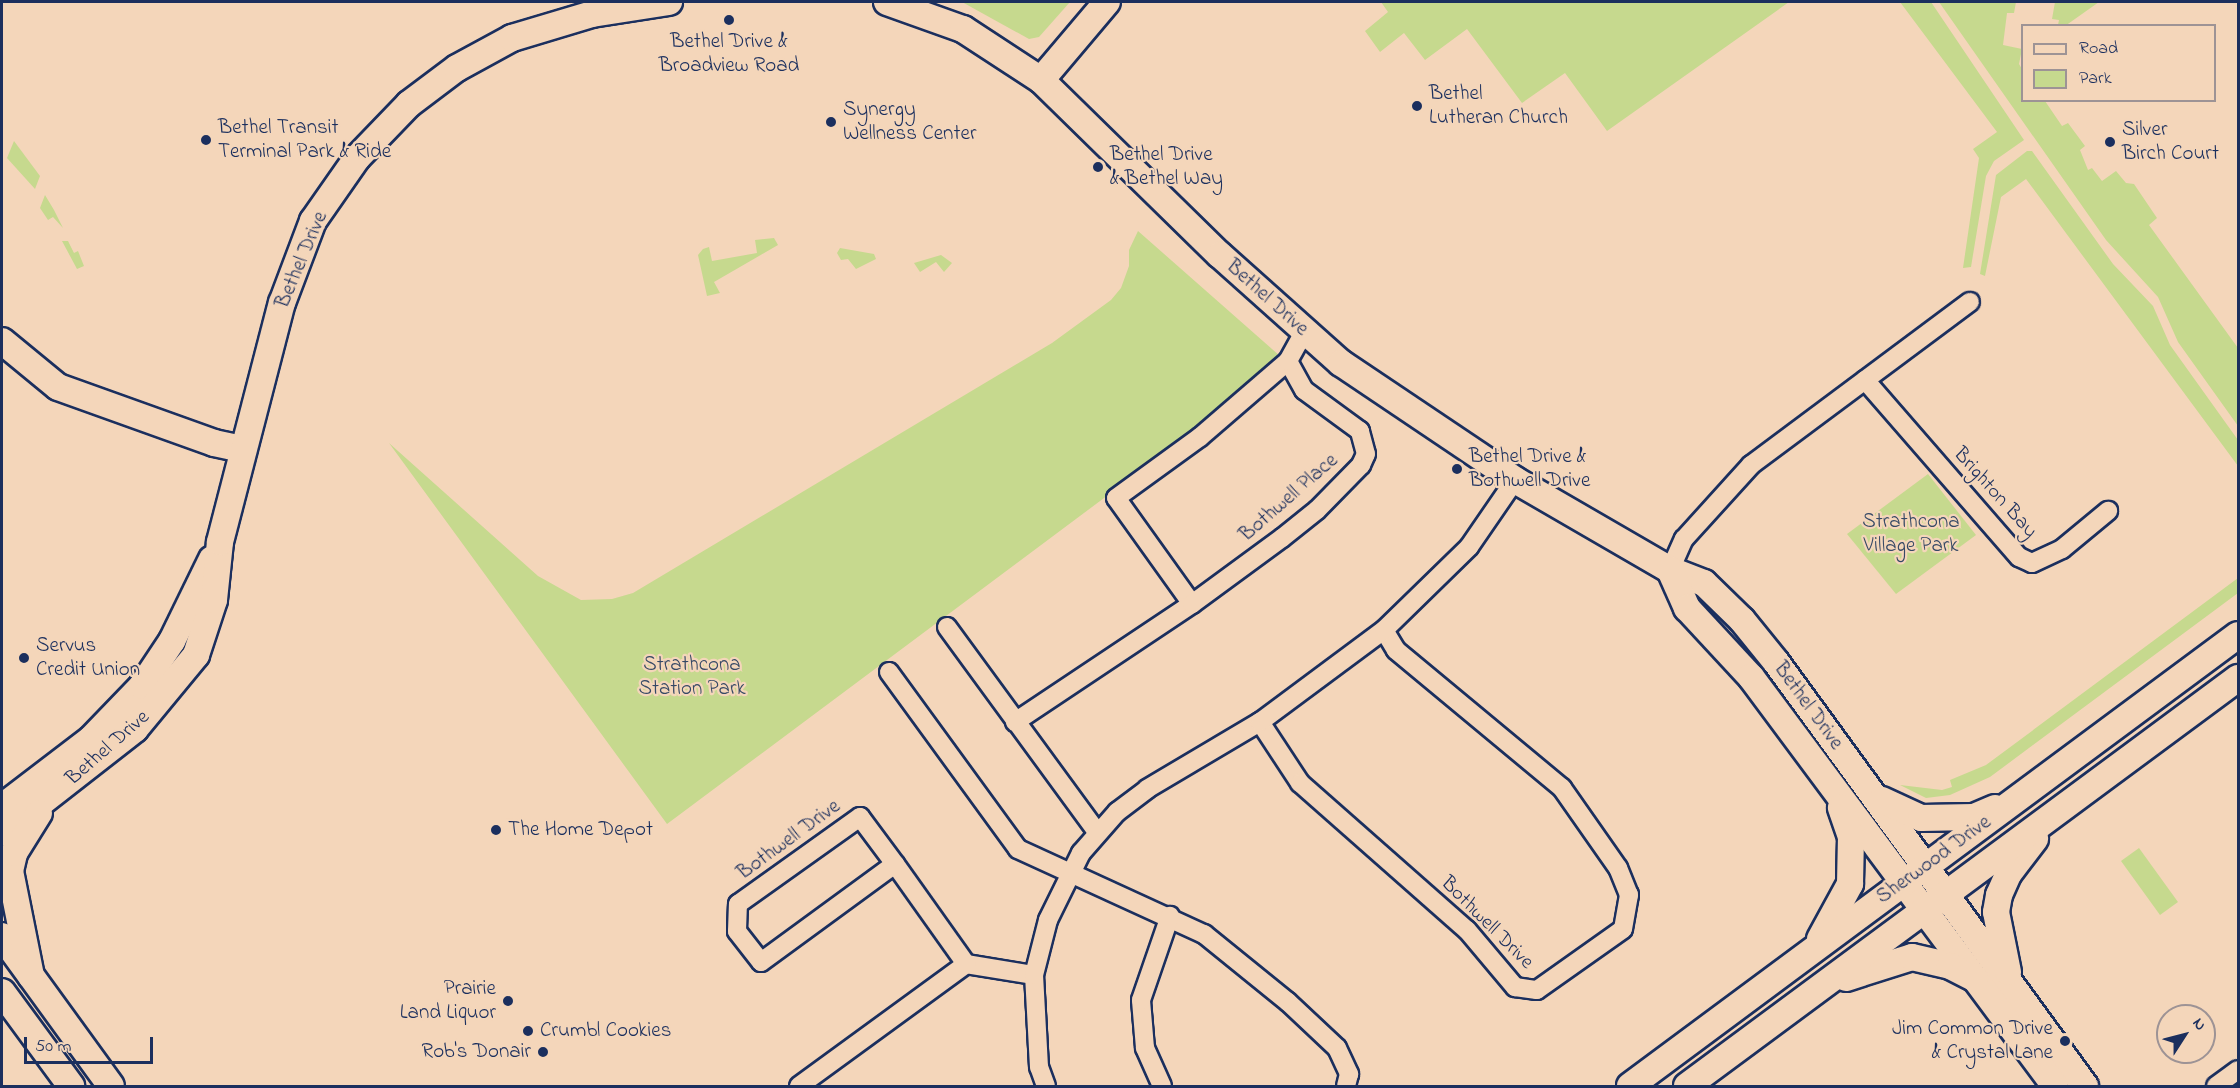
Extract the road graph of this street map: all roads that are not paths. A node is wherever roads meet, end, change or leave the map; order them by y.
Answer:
1 (655, 2) edge
2 (887, 2) edge
3 (1107, 2) edge
4 (1041, 80) junction
5 (1970, 302) dead end
6 (1304, 332) junction
7 (2, 341) edge
8 (1288, 361) junction
9 (1865, 380) junction
10 (243, 449) junction
11 (1515, 480) junction
12 (2108, 511) dead end
13 (1670, 570) junction
14 (1192, 604) junction
15 (947, 627) dead end
16 (1384, 630) junction
17 (2238, 636) edge
18 (889, 672) dead end
19 (2238, 678) edge
20 (1015, 722) junction
21 (1260, 722) junction
22 (1833, 785) junction
23 (42, 791) junction
24 (2, 792) edge
25 (1873, 794) junction
26 (2020, 797) junction
27 (2, 807) edge
28 (2048, 820) junction
29 (2, 833) edge
30 (1098, 833) junction
31 (895, 864) junction
32 (1926, 865) junction
33 (1068, 875) junction
34 (1904, 882) junction
35 (1947, 892) junction
36 (1925, 909) junction
37 (1170, 916) junction
38 (2, 936) edge
39 (1815, 948) junction
40 (966, 964) junction
41 (1034, 975) junction
42 (31, 976) junction
43 (1979, 981) junction
44 (2010, 982) junction
45 (1817, 989) junction
46 (2, 992) edge
47 (2238, 1070) edge
48 (71, 1086) edge
49 (111, 1086) edge
50 (799, 1086) edge
51 (1046, 1086) edge
52 (1162, 1086) edge
53 (1346, 1086) edge
54 (1630, 1086) edge
55 (1687, 1086) edge
56 (2055, 1086) edge
57 (2085, 1086) edge
58 (2216, 1086) edge

1 - 10 street, Bethel Drive
2 - 4 street, Bethel Drive
3 - 4 street
4 - 6 street, Bethel Drive
5 - 9 street
6 - 8 street
6 - 11 street, Bethel Drive
7 - 10 street
8 - 14 street
8 - 14 street, Bothwell Place
9 - 12 street, Brighton Bay
9 - 13 street
10 - 23 street, Bethel Drive
11 - 13 street, Bethel Drive
11 - 16 street
13 - 22 street, Bethel Drive
13 - 25 street, Bethel Drive
14 - 20 street, Bothwell Place
15 - 20 street
16 - 21 street
16 - 21 street, Bothwell Drive
17 - 26 street, Sherwood Drive
18 - 33 street
19 - 28 street, Sherwood Drive
20 - 30 street
21 - 30 street
22 - 34 street, Bethel Drive
22 - 39 street
23 - 24 street
23 - 27 street, Bethel Drive
23 - 29 street, Bethel Drive
23 - 42 street
25 - 26 street
25 - 32 street, Bethel Drive
26 - 32 street, Sherwood Drive
28 - 35 street, Sherwood Drive
28 - 44 street
30 - 33 street
31 - 31 street, Bothwell Drive
31 - 40 street, Bothwell Drive
32 - 34 street, Sherwood Drive
32 - 35 street, Bethel Drive
33 - 37 street
33 - 41 street
34 - 36 street, Bethel Drive
34 - 39 street, Sherwood Drive
35 - 36 street, Sherwood Drive
35 - 44 street, Bethel Drive
36 - 43 street, Bethel Drive
36 - 45 street, Sherwood Drive
37 - 52 street
37 - 53 street
38 - 42 street
39 - 54 street, Sherwood Drive
40 - 41 street
40 - 50 street
41 - 51 street
42 - 49 street
43 - 45 street
43 - 56 street, Bethel Drive
44 - 57 street, Bethel Drive
45 - 55 street, Sherwood Drive
46 - 48 street
47 - 58 street

